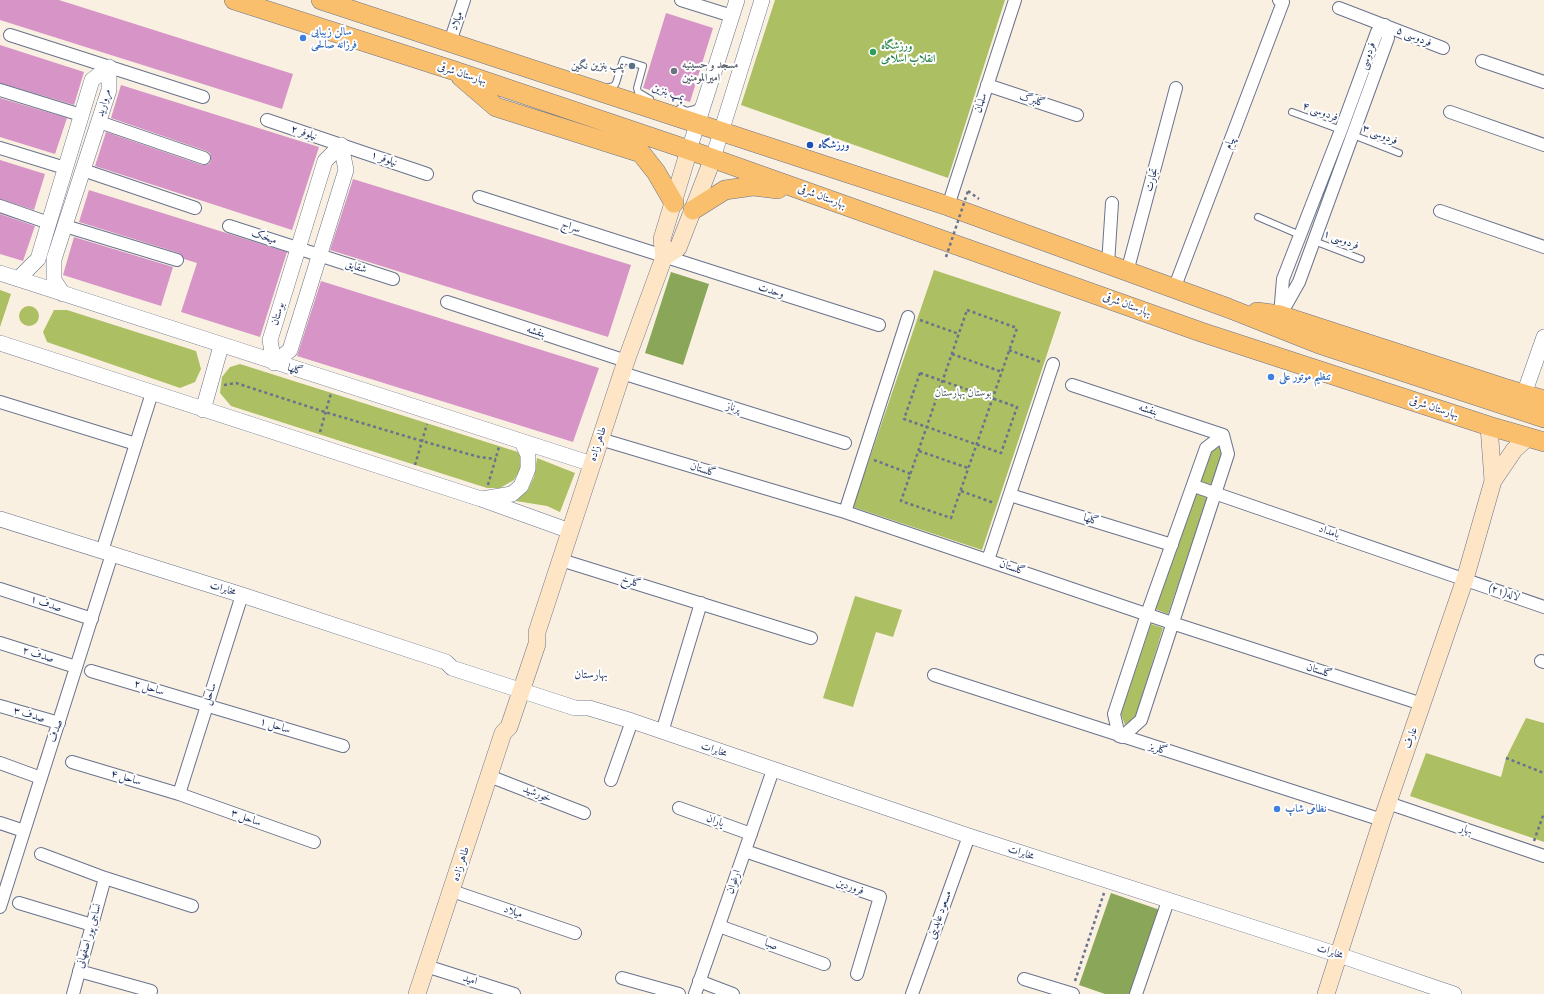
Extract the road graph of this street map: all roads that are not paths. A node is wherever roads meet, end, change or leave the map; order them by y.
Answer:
1 (234, 0) edge
2 (321, 0) edge
3 (464, 0) edge
4 (681, 0) edge
5 (737, 0) edge
6 (762, 0) edge
7 (1014, 0) edge
8 (1280, 0) edge
9 (1339, 8) dead end
10 (732, 16) junction
11 (1385, 25) junction
12 (10, 35) dead end
13 (450, 42) junction
14 (1443, 48) dead end
15 (1482, 61) dead end
16 (109, 67) junction
17 (452, 70) junction
18 (1544, 82) edge
19 (987, 85) junction
20 (1176, 88) dead end
21 (595, 89) junction
22 (0, 90) edge
23 (707, 95) junction
24 (202, 97) dead end
25 (658, 102) dead end
26 (676, 107) dead end
27 (1292, 112) dead end
28 (1450, 112) dead end
29 (81, 115) junction
30 (1077, 115) dead end
31 (267, 120) dead end
32 (99, 122) junction
33 (698, 124) junction
34 (1341, 130) junction
35 (721, 132) junction
36 (1353, 134) junction
37 (341, 145) junction
38 (1544, 145) edge
39 (0, 148) edge
40 (690, 150) junction
41 (1399, 154) dead end
42 (204, 158) dead end
43 (713, 158) junction
44 (66, 168) junction
45 (83, 170) junction
46 (427, 174) dead end
47 (317, 189) junction
48 (810, 193) junction
49 (338, 195) junction
50 (479, 197) dead end
51 (674, 203) junction
52 (1112, 203) dead end
53 (0, 206) edge
54 (948, 206) junction
55 (195, 208) dead end
56 (693, 210) junction
57 (1440, 211) dead end
58 (1258, 217) dead end
59 (49, 223) junction
60 (64, 226) junction
61 (229, 226) dead end
62 (1300, 235) junction
63 (1314, 241) junction
64 (1544, 247) edge
65 (298, 249) junction
66 (319, 256) junction
67 (664, 257) junction
68 (1361, 259) dead end
69 (177, 260) dead end
70 (1108, 264) junction
71 (1127, 272) junction
72 (0, 273) edge
73 (18, 279) junction
74 (393, 279) dead end
75 (1174, 289) junction
76 (63, 294) junction
77 (447, 302) dead end
78 (1228, 308) junction
79 (1280, 315) junction
80 (912, 318) road end
81 (879, 325) dead end
82 (1544, 337) edge
83 (0, 343) edge
84 (221, 346) junction
85 (274, 363) junction
86 (1049, 364) road end
87 (624, 367) junction
88 (1072, 385) dead end
89 (152, 394) junction
90 (1524, 394) junction
91 (1544, 400) edge
92 (0, 402) edge
93 (203, 410) junction
94 (1544, 418) edge
95 (1489, 426) junction
96 (1223, 435) junction
97 (600, 439) junction
98 (1536, 440) edge
99 (522, 442) junction
100 (845, 443) dead end
101 (136, 444) junction
102 (592, 464) junction
103 (1493, 481) junction
104 (1194, 486) junction
105 (484, 493) junction
106 (1216, 493) junction
107 (1010, 495) junction
108 (845, 512) junction
109 (0, 519) edge
110 (570, 531) junction
111 (1172, 545) junction
112 (107, 553) junction
113 (561, 560) junction
114 (988, 560) junction
115 (1465, 579) junction
116 (0, 589) edge
117 (242, 595) junction
118 (701, 603) junction
119 (1544, 607) edge
120 (1146, 614) junction
121 (92, 619) junction
122 (1172, 623) junction
123 (811, 638) dead end
124 (0, 643) edge
125 (76, 667) junction
126 (91, 670) dead end
127 (934, 675) dead end
128 (518, 685) junction
129 (1422, 704) junction
130 (207, 705) junction
131 (0, 706) edge
132 (632, 721) junction
133 (59, 723) junction
134 (662, 732) junction
135 (1121, 737) junction
136 (343, 746) dead end
137 (72, 762) dead end
138 (0, 763) edge
139 (773, 770) junction
140 (489, 776) junction
141 (41, 778) junction
142 (612, 780) dead end
143 (179, 794) junction
144 (1388, 803) junction
145 (679, 808) dead end
146 (584, 813) dead end
147 (1382, 820) junction
148 (0, 823) edge
149 (24, 832) junction
150 (751, 834) junction
151 (969, 836) junction
152 (314, 842) dead end
153 (745, 851) junction
154 (41, 854) dead end
155 (1544, 856) edge
156 (105, 878) junction
157 (4, 881) edge
158 (452, 891) junction
159 (1168, 900) junction
160 (19, 903) dead end
161 (192, 906) dead end
162 (0, 907) edge
163 (92, 925) junction
164 (719, 926) junction
165 (575, 932) dead end
166 (1339, 954) junction
167 (824, 964) dead end
168 (426, 966) junction
169 (79, 971) junction
170 (858, 974) dead end
171 (622, 978) dead end
172 (1024, 979) dead end
173 (699, 981) junction
174 (151, 990) dead end
175 (72, 994) edge
176 (417, 994) edge
177 (514, 994) edge
178 (679, 994) edge
179 (695, 994) edge
180 (733, 994) edge
181 (912, 994) edge
182 (1072, 994) edge
183 (1136, 994) edge
184 (1326, 994) edge
185 (1454, 994) edge

1 - 17 main road, بهارستان شرقی
2 - 13 main road
3 - 13 street, میلاد
4 - 10 street
5 - 10 street
6 - 35 street
7 - 19 street, سلمان
8 - 75 street, پیام
9 - 11 street, فردوسی ۵
10 - 23 street
11 - 14 street, فردوسی ۵
11 - 34 street, فردوسی
11 - 36 street, فردوسی
12 - 16 street
13 - 21 main road
15 - 18 street
16 - 24 street
16 - 29 street, مروارید
16 - 32 street, مروارید
17 - 40 main road, بهارستان شرقی
17 - 51 main road
19 - 30 street, گلبرگ
19 - 54 street, سلمان
20 - 71 street, تجارت
21 - 25 lane, پمپ بنزین
21 - 33 main road
22 - 29 street
23 - 26 lane, پمپ بنزین
23 - 33 street
27 - 34 lane, فردوسی ۴
28 - 38 street
29 - 44 street, مروارید
31 - 37 street, نیلوفر ۲
32 - 42 street
32 - 45 street, مروارید
33 - 35 main road
33 - 40 street
34 - 36 street
34 - 62 street, فردوسی
35 - 43 street
35 - 54 main road
36 - 41 lane, فردوسی ۳
36 - 63 street, فردوسی
37 - 46 street, نیلوفر ۱
37 - 47 street, بوستان
37 - 49 street, بوستان
39 - 44 street
40 - 43 main road
40 - 51 main road, طاهر زاده
43 - 48 main road, بهارستان شرقی
43 - 56 main road
44 - 59 street, مروارید
45 - 55 street
45 - 60 street, مروارید
47 - 49 street
47 - 65 street, بوستان
48 - 56 main road
48 - 95 main road, بهارستان شرقی
49 - 66 street, بوستان
50 - 67 street, سراج
51 - 67 main road, طاهر زاده
52 - 70 street
53 - 59 street
54 - 70 main road
56 - 67 main road
57 - 64 street
58 - 62 lane
59 - 73 street, مروارید
60 - 69 street
60 - 76 street, مروارید
61 - 65 street, میخک
62 - 63 street
62 - 79 street, فردوسی
63 - 68 lane, فردوسی ۱
63 - 79 street, فردوسی
65 - 66 street, میخک
65 - 85 street, بوستان
66 - 74 street, شقایق
66 - 85 street, بوستان
67 - 81 street, وحدت
67 - 87 main road, طاهر زاده
70 - 71 main road
71 - 75 main road
72 - 73 street, گلها
73 - 76 street, گلها
75 - 78 main road
76 - 84 street, گلها
77 - 87 street, بنفشه
78 - 79 main road
78 - 94 main road
79 - 90 main road
80 - 108 street
82 - 90 street
83 - 89 street
84 - 85 street, گلها
84 - 93 street
85 - 99 street, گلها
86 - 107 street
87 - 97 main road, طاهر زاده
87 - 100 street, پرناز
88 - 96 street, بنفشه
89 - 93 street
89 - 101 street, صدف
90 - 91 main road
92 - 101 street
93 - 105 street
95 - 98 main road, بهارستان شرقی
95 - 103 main road
96 - 104 street
96 - 106 street
97 - 102 main road, طاهر زاده
97 - 108 street, گلستان
98 - 103 main road
99 - 102 street, گلها
99 - 105 street
101 - 112 street, صدف
102 - 110 main road, طاهر زاده
103 - 115 main road, عارف
104 - 106 street, بامداد
104 - 111 street
105 - 110 street
106 - 115 street, بامداد
106 - 122 street
107 - 111 street, گلها
107 - 114 street
108 - 114 street, گلستان
109 - 112 street, مخابرات
110 - 113 main road, طاهر زاده
111 - 120 street
112 - 117 street, مخابرات
112 - 121 street, صدف
113 - 118 street, گلرخ
113 - 128 main road, طاهر زاده
114 - 120 street, گلستان
115 - 119 street, لاله(۲۱)
115 - 129 main road, عارف
116 - 121 street, صدف ۱
117 - 128 street, مخابرات
117 - 130 street, ساحل
118 - 123 street, گلرخ
118 - 134 street
120 - 122 street, گلستان
120 - 135 street
121 - 125 street, صدف
122 - 129 street, گلستان
122 - 135 street
124 - 125 street, صدف ۲
125 - 133 street, صدف
126 - 130 street, ساحل ۲
127 - 135 street, گلریز
128 - 132 street, مخابرات
128 - 140 main road, طاهر زاده
129 - 144 main road, عارف
130 - 136 street, ساحل ۱
130 - 143 street, ساحل
131 - 133 street, صدف ۳
132 - 134 street, مخابرات
132 - 142 street
133 - 141 street, صدف
134 - 139 street, مخابرات
135 - 147 street, گلریز
137 - 143 street, ساحل ۴
138 - 141 street
139 - 150 street, ارغوان
139 - 151 street, مخابرات
140 - 146 street, خورشید
140 - 158 main road, طاهر زاده
141 - 149 street, صدف
143 - 152 street, ساحل ۳
144 - 147 main road, عارف
144 - 155 street, بهار
145 - 150 street, یاران
147 - 166 main road, عارف
148 - 149 street
149 - 157 street, صدف
150 - 153 street, ارغوان
151 - 159 street, مخابرات
151 - 181 street, مسعود عابدینی
153 - 164 street, ارغوان
153 - 170 street, فروردین
154 - 156 street
156 - 161 street
156 - 163 street, نساجی پور اصفهانی
157 - 162 street, صدف
158 - 165 street, میلاد
158 - 168 main road, طاهر زاده
159 - 166 street, مخابرات
159 - 183 street
160 - 163 street
163 - 169 street, نساجی پور اصفهانی
164 - 167 street, صبا
164 - 173 street, ارغوان
166 - 184 main road, عارف
166 - 185 street, مخابرات
168 - 176 main road, طاهر زاده
168 - 177 street, امید
169 - 174 street
169 - 175 street, نساجی پور اصفهانی
171 - 178 street
172 - 182 street
173 - 179 street, ارغوان
173 - 180 street

